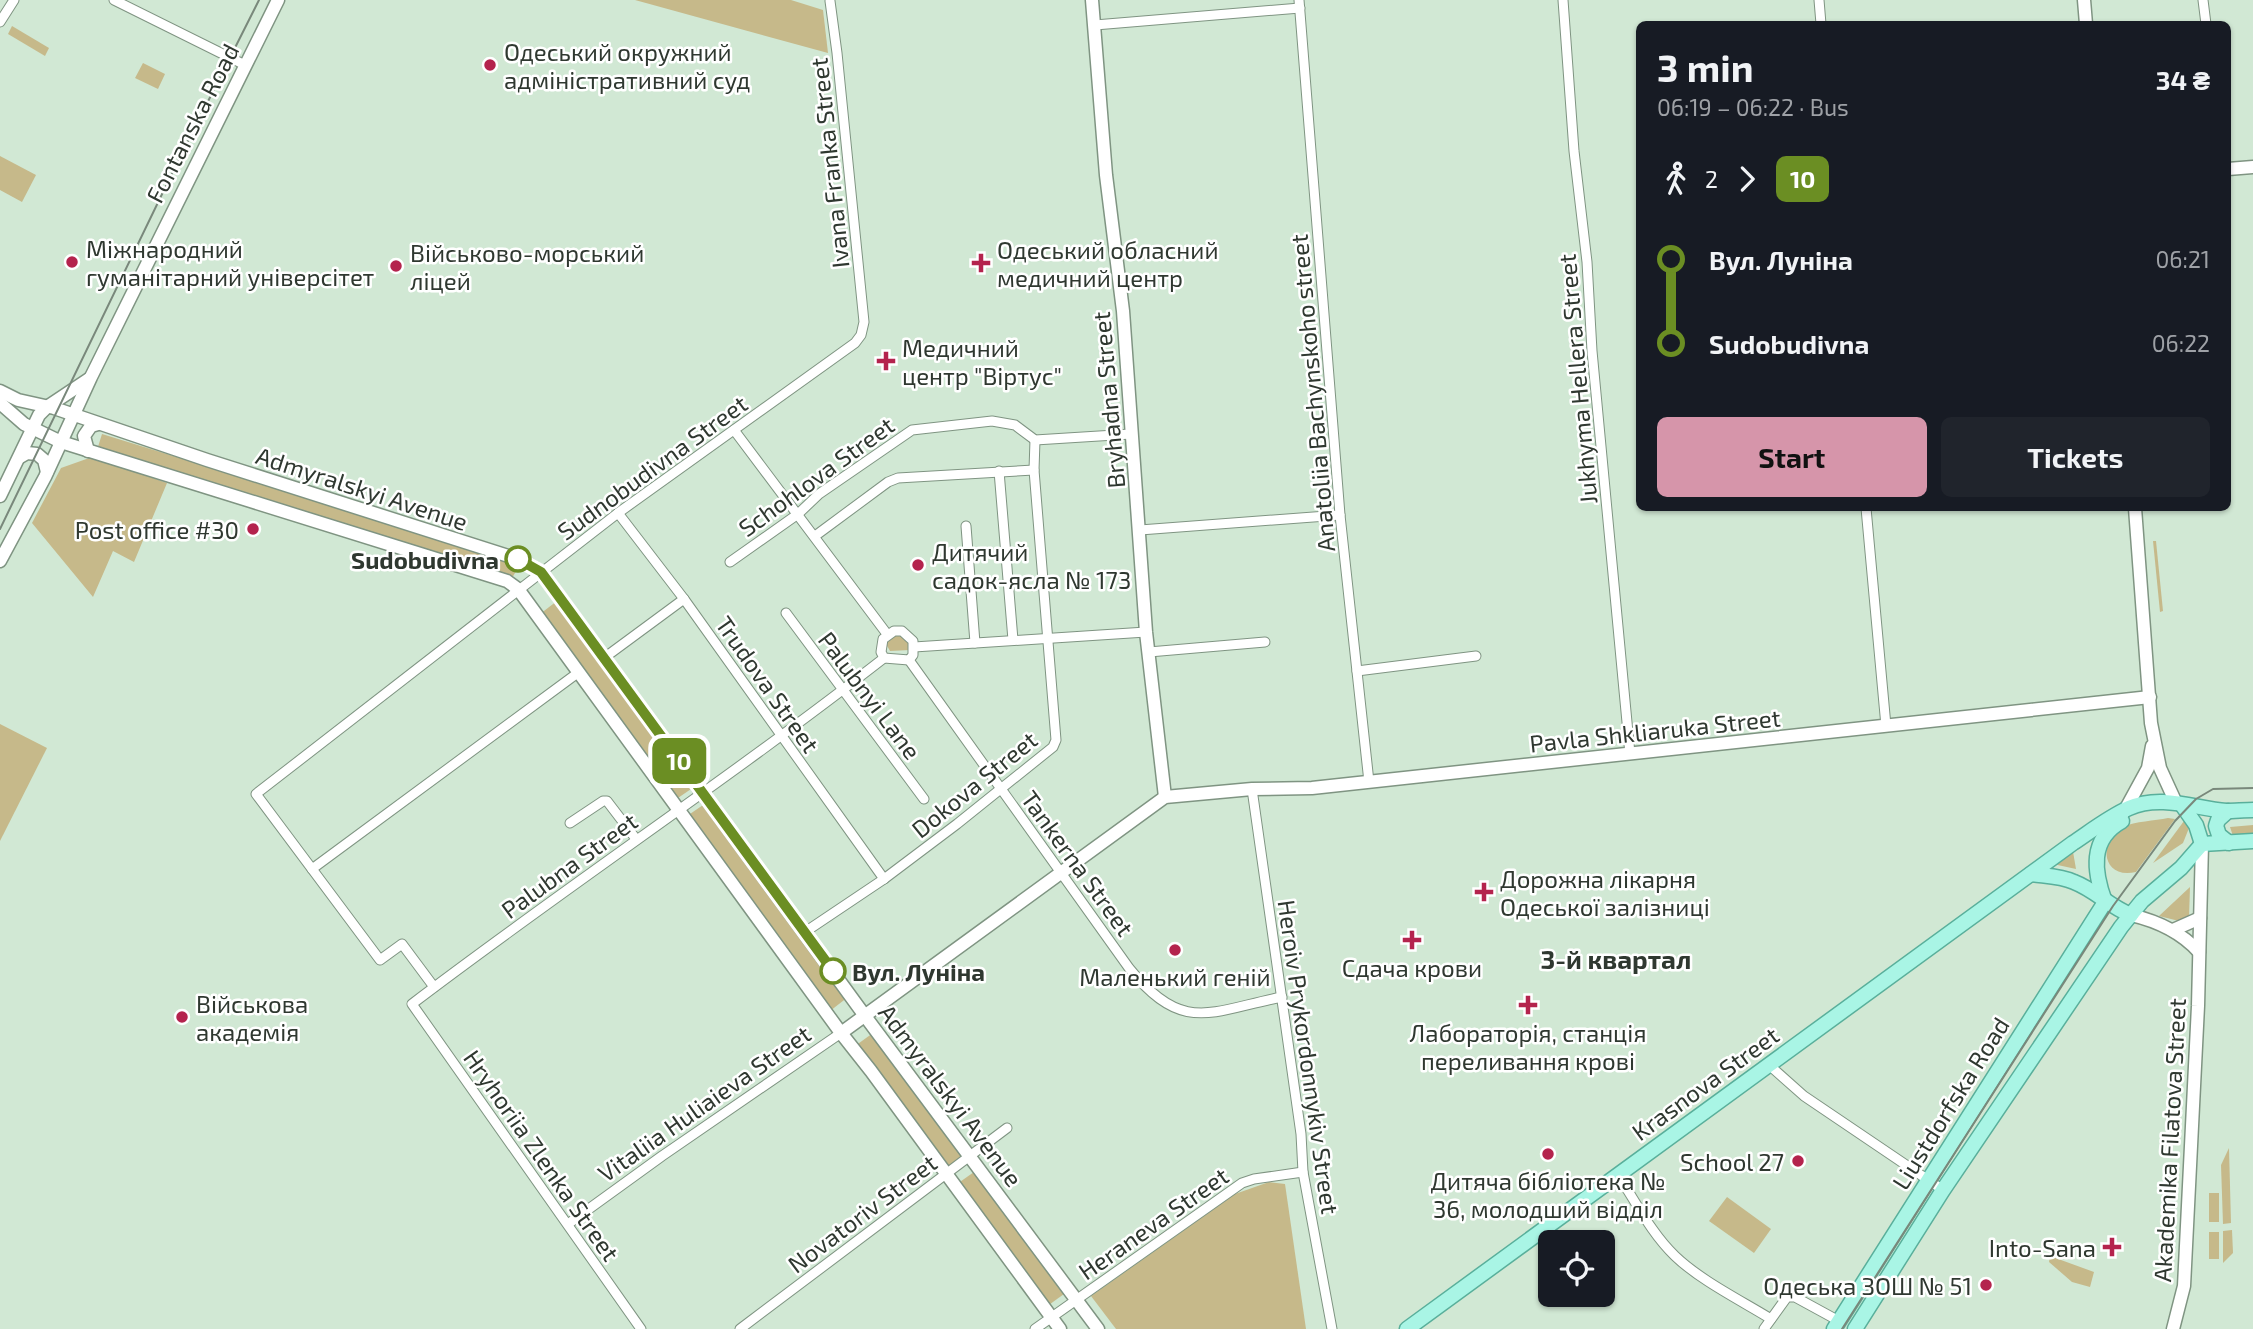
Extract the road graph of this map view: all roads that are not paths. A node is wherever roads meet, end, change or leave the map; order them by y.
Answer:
1 (114, 0) edge
2 (278, 0) edge
3 (827, 0) edge
4 (839, 0) edge
5 (1092, 0) edge
6 (1563, 0) edge
7 (1819, 0) edge
8 (2084, 0) edge
9 (2203, 0) edge
10 (7, 4) edge
11 (1299, 4) edge
12 (1821, 21) edge
13 (2086, 21) edge
14 (2206, 21) edge
15 (0, 22) edge
16 (1095, 25) junction
17 (245, 65) junction
18 (2253, 167) edge
19 (2231, 169) edge
20 (864, 322) joint
21 (89, 379) junction
22 (0, 391) edge
23 (0, 403) edge
24 (47, 407) junction
25 (74, 415) junction
26 (98, 424) junction
27 (32, 429) junction
28 (734, 430) junction
29 (1130, 434) junction
30 (1035, 440) junction
31 (61, 442) junction
32 (88, 451) junction
33 (19, 457) junction
34 (1034, 470) junction
35 (999, 471) junction
36 (47, 472) junction
37 (0, 496) edge
38 (1866, 511) edge
39 (2135, 511) edge
40 (618, 513) junction
41 (798, 514) junction
42 (1340, 515) junction
43 (966, 526) dead end
44 (1140, 530) junction
45 (815, 536) junction
46 (0, 561) edge
47 (730, 562) dead end
48 (541, 572) junction
49 (518, 589) junction
50 (684, 598) junction
51 (786, 613) dead end
52 (1146, 632) junction
53 (887, 634) junction
54 (1048, 638) junction
55 (1013, 640) junction
56 (1265, 642) dead end
57 (975, 643) junction
58 (914, 647) junction
59 (1149, 652) junction
60 (1476, 656) dead end
61 (604, 657) junction
62 (884, 658) junction
63 (909, 660) junction
64 (1357, 671) junction
65 (579, 672) junction
66 (843, 690) junction
67 (2150, 698) junction
68 (1886, 726) junction
69 (781, 736) junction
70 (2154, 739) junction
71 (1630, 754) junction
72 (1369, 782) junction
73 (1000, 788) junction
74 (1252, 789) junction
75 (702, 792) junction
76 (1165, 797) junction
77 (924, 799) dead end
78 (2182, 807) junction
79 (679, 810) junction
80 (2253, 810) edge
81 (2228, 811) junction
82 (2122, 816) junction
83 (570, 822) dead end
84 (636, 839) junction
85 (2253, 841) edge
86 (2229, 843) junction
87 (2202, 844) junction
88 (312, 869) junction
89 (1060, 872) junction
90 (2031, 874) junction
91 (884, 879) junction
92 (2111, 906) junction
93 (2131, 915) junction
94 (2200, 918) junction
95 (2173, 930) junction
96 (804, 932) junction
97 (2199, 952) junction
98 (434, 987) junction
99 (1282, 997) junction
100 (412, 1004) joint
101 (865, 1016) junction
102 (841, 1033) junction
103 (1769, 1065) junction
104 (1007, 1128) dead end
105 (970, 1156) junction
106 (1303, 1172) junction
107 (947, 1174) junction
108 (1618, 1175) junction
109 (1928, 1181) junction
110 (1943, 1190) junction
111 (568, 1224) junction
112 (1077, 1298) junction
113 (1052, 1317) junction
114 (1771, 1318) junction
115 (1837, 1325) edge
116 (641, 1329) edge
117 (740, 1329) edge
118 (1035, 1329) edge
119 (1060, 1329) edge
120 (1098, 1329) edge
121 (1332, 1329) edge
122 (1407, 1329) edge
123 (1764, 1329) edge
124 (1855, 1329) edge
125 (2174, 1329) edge

1 - 17 street
2 - 17 main road, Fontanska Road
3 - 4 street
3 - 20 street, Ivana Franka Street
5 - 16 main road, Bryhadna Street
6 - 71 street, Jukhyma Hellera Street
7 - 12 street
8 - 13 main road
9 - 14 street
10 - 15 street
11 - 16 street
11 - 42 street, Anatoliia Bachynskoho street
16 - 29 main road, Bryhadna Street
17 - 21 main road, Fontanska Road
18 - 19 main road
20 - 28 street, Sudnobudivna Street
21 - 24 main road, Fontanska Road
21 - 25 main road, Fontanska Road
22 - 24 main road, Admyralskyi Avenue
23 - 27 main road, Admyralskyi Avenue
24 - 25 main road, Admyralskyi Avenue
24 - 27 main road
25 - 26 main road, Admyralskyi Avenue
25 - 31 main road, Fontanska Road
26 - 32 main road
26 - 48 main road, Admyralskyi Avenue
27 - 31 main road, Admyralskyi Avenue
27 - 33 main road
28 - 40 street, Sudnobudivna Street
28 - 41 street
29 - 30 street
29 - 44 main road, Bryhadna Street
30 - 34 street, Dokova Street
30 - 41 street, Schohlova Street
31 - 32 main road, Admyralskyi Avenue
31 - 36 main road
32 - 49 main road, Admyralskyi Avenue
33 - 36 main road
33 - 37 main road
34 - 35 street
34 - 54 street, Dokova Street
35 - 45 street
35 - 55 street
36 - 46 main road
38 - 68 street
39 - 67 main road
40 - 48 street, Sudnobudivna Street
40 - 50 street, Trudova Street
41 - 45 street
41 - 47 street, Schohlova Street
42 - 44 street
42 - 64 street, Anatoliia Bachynskoho street
43 - 57 street
44 - 52 main road, Bryhadna Street
45 - 53 street
48 - 49 street, Sudnobudivna Street
48 - 61 main road, Admyralskyi Avenue
49 - 65 main road, Admyralskyi Avenue
49 - 88 street, Sudnobudivna Street
50 - 61 street
50 - 69 street, Trudova Street
51 - 66 street, Palubnyi Lane
52 - 54 street
52 - 59 main road, Bryhadna Street
53 - 58 street
53 - 62 street
54 - 55 street
54 - 73 street, Dokova Street
55 - 57 street
56 - 59 street
57 - 58 street
58 - 63 street
59 - 76 main road, Bryhadna Street
60 - 64 street
61 - 75 main road, Admyralskyi Avenue
62 - 63 street
62 - 66 street, Palubna Street
63 - 73 street, Tankerna Street
64 - 72 street, Anatoliia Bachynskoho street
65 - 79 main road, Admyralskyi Avenue
65 - 88 street
66 - 69 street, Palubna Street
66 - 77 street, Palubnyi Lane
67 - 68 main road, Pavla Shkliaruka Street
67 - 70 main road
68 - 71 main road, Pavla Shkliaruka Street
69 - 75 street, Palubna Street
69 - 91 street, Trudova Street
70 - 78 main road
70 - 82 main road
71 - 72 main road, Pavla Shkliaruka Street
72 - 74 main road, Pavla Shkliaruka Street
73 - 89 street, Tankerna Street
73 - 91 street, Dokova Street
74 - 76 main road, Pavla Shkliaruka Street
74 - 99 street, Heroiv Prykordonnykiv Street
75 - 79 street, Palubna Street
75 - 96 main road, Admyralskyi Avenue
76 - 89 main road, Vitaliia Huliaieva Street
78 - 81 main road
78 - 82 main road, Krasnova Street
78 - 87 main road
79 - 84 street, Palubna Street
79 - 102 main road, Admyralskyi Avenue
80 - 81 main road
81 - 86 main road
82 - 90 main road, Krasnova Street
82 - 92 main road
83 - 84 street
84 - 98 street, Palubna Street
85 - 86 main road
86 - 87 main road
87 - 93 main road, Liustdorfska Road
87 - 94 main road, Akademika Filatova Street
88 - 98 street
89 - 99 street, Tankerna Street
89 - 101 main road, Vitaliia Huliaieva Street
90 - 92 main road
90 - 103 main road, Krasnova Street
91 - 96 street, Dokova Street
92 - 93 main road
92 - 109 main road, Liustdorfska Road
93 - 95 main road
93 - 110 main road, Liustdorfska Road
94 - 95 main road
94 - 97 main road, Akademika Filatova Street
95 - 97 main road
96 - 101 main road, Admyralskyi Avenue
97 - 125 main road, Akademika Filatova Street
98 - 100 street, Palubna Street
99 - 106 street, Heroiv Prykordonnykiv Street
100 - 111 street, Hryhoriia Zlenka Street
101 - 102 main road, Vitaliia Huliaieva Street
101 - 105 main road, Admyralskyi Avenue
102 - 107 main road, Admyralskyi Avenue
102 - 111 street, Vitaliia Huliaieva Street
103 - 108 main road, Krasnova Street
103 - 109 street
104 - 105 street, Novatoriv Street
105 - 107 street, Novatoriv Street
105 - 112 main road, Admyralskyi Avenue
106 - 112 street, Heraneva Street
106 - 121 street, Heroiv Prykordonnykiv Street
107 - 113 main road, Admyralskyi Avenue
107 - 117 street, Novatoriv Street
108 - 114 street
108 - 122 main road, Krasnova Street
109 - 110 street
109 - 115 main road, Liustdorfska Road
110 - 124 main road, Liustdorfska Road
111 - 116 street, Hryhoriia Zlenka Street
112 - 113 street, Heraneva Street
112 - 120 main road, Admyralskyi Avenue
113 - 118 street, Heraneva Street
113 - 119 main road, Admyralskyi Avenue
114 - 115 street
114 - 123 street

